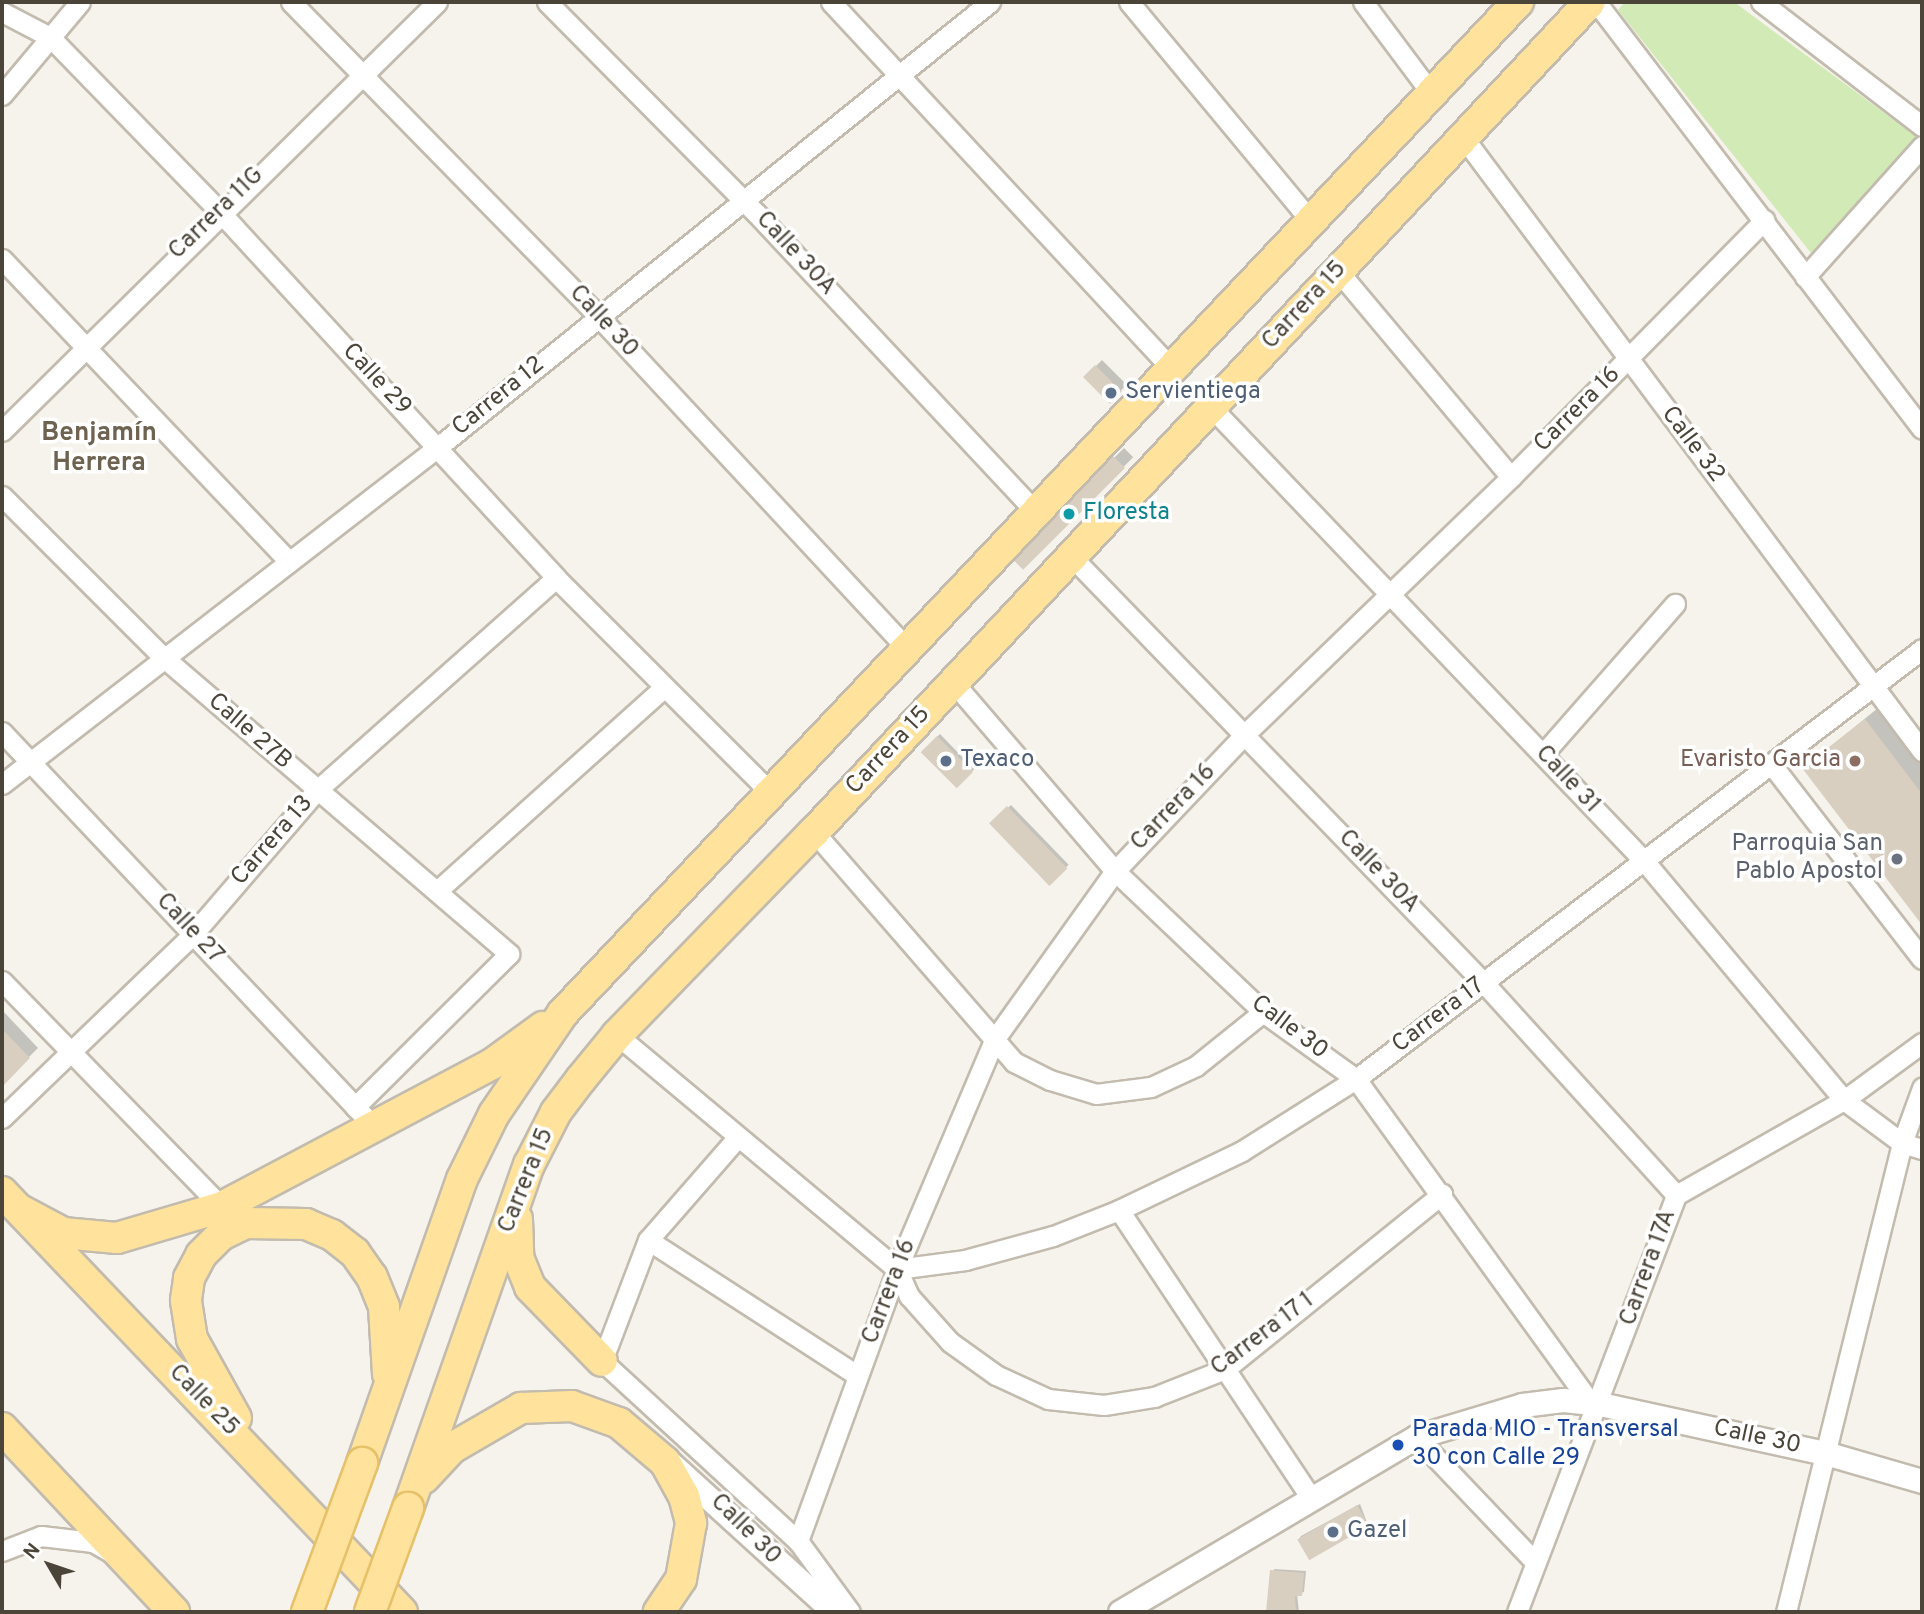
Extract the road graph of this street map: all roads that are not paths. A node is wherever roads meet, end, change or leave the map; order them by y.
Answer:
1 (80, 2) edge
2 (291, 2) edge
3 (437, 2) edge
4 (547, 2) edge
5 (831, 2) edge
6 (990, 2) edge
7 (1129, 2) edge
8 (1363, 2) edge
9 (1518, 2) edge
10 (1590, 2) edge
11 (1596, 2) edge
12 (1760, 2) edge
13 (2, 12) edge
14 (50, 37) junction
15 (363, 72) junction
16 (900, 74) junction
17 (1431, 93) junction
18 (2, 95) edge
19 (1922, 126) edge
20 (1463, 137) junction
21 (1922, 146) edge
22 (744, 201) junction
23 (220, 212) junction
24 (1763, 220) junction
25 (1311, 221) junction
26 (2, 259) edge
27 (1338, 271) junction
28 (1805, 277) junction
29 (598, 316) junction
30 (85, 345) junction
31 (1628, 359) junction
32 (1172, 369) junction
33 (1211, 407) junction
34 (1922, 429) edge
35 (2, 430) edge
36 (438, 447) junction
37 (1511, 477) junction
38 (2, 496) edge
39 (1036, 512) junction
40 (1072, 556) junction
41 (289, 561) junction
42 (556, 578) junction
43 (1391, 594) junction
44 (1675, 604) dead end
45 (907, 648) junction
46 (1922, 649) edge
47 (163, 657) junction
48 (953, 682) junction
49 (1873, 688) junction
50 (662, 689) junction
51 (2, 732) edge
52 (1245, 734) junction
53 (1922, 751) edge
54 (1543, 754) junction
55 (28, 759) junction
56 (1772, 765) junction
57 (2, 784) edge
58 (316, 790) junction
59 (770, 792) junction
60 (814, 832) junction
61 (1645, 862) junction
62 (1115, 871) junction
63 (437, 891) junction
64 (193, 934) junction
65 (1922, 959) edge
66 (2, 981) edge
67 (1483, 982) junction
68 (563, 1013) junction
69 (1263, 1013) junction
70 (617, 1035) junction
71 (994, 1040) junction
72 (1922, 1043) edge
73 (69, 1054) junction
74 (1356, 1079) junction
75 (1922, 1088) edge
76 (1844, 1100) junction
77 (365, 1117) junction
78 (2, 1118) edge
79 (737, 1138) junction
80 (1902, 1143) junction
81 (1922, 1149) edge
82 (522, 1184) junction
83 (1442, 1194) junction
84 (1676, 1195) junction
85 (11, 1201) edge
86 (222, 1207) junction
87 (1119, 1210) junction
88 (648, 1240) junction
89 (897, 1269) junction
90 (602, 1361) junction
91 (1226, 1369) junction
92 (857, 1375) junction
93 (389, 1387) junction
94 (1595, 1403) junction
95 (6, 1435) edge
96 (1416, 1437) junction
97 (654, 1449) junction
98 (1825, 1453) junction
99 (264, 1463) junction
100 (1922, 1481) edge
101 (411, 1498) junction
102 (1311, 1498) junction
103 (798, 1541) junction
104 (2, 1551) edge
105 (127, 1561) junction
106 (1535, 1562) junction
107 (161, 1600) edge
108 (174, 1612) edge
109 (307, 1612) edge
110 (370, 1612) edge
111 (402, 1612) edge
112 (659, 1612) edge
113 (834, 1612) edge
114 (850, 1612) edge
115 (1120, 1612) edge
116 (1517, 1612) edge
117 (1786, 1612) edge

1 - 14 street
2 - 15 street, Calle 30
3 - 15 street, Carrera 11G
4 - 22 street, Calle 30A
5 - 16 street
6 - 16 street, Carrera 12
7 - 25 street
8 - 17 street
9 - 17 main road
10 - 20 main road, Carrera 15
11 - 24 street
12 - 19 street
13 - 14 street, Calle 29
14 - 18 street
14 - 23 street, Calle 29
15 - 23 street, Carrera 11G
15 - 29 street, Calle 30
16 - 22 street, Carrera 12
16 - 32 street
17 - 25 main road
20 - 27 main road, Carrera 15
20 - 31 street, Calle 32
21 - 28 street
22 - 29 street, Carrera 12
22 - 39 street, Calle 30A
23 - 30 street, Carrera 11G
23 - 36 street, Calle 29
24 - 28 street
24 - 31 street, Carrera 16
25 - 32 main road
26 - 30 street
27 - 33 main road, Carrera 15
27 - 37 street
28 - 34 street
29 - 36 street, Carrera 12
29 - 45 street, Calle 30
30 - 35 street, Carrera 11G
30 - 41 street
31 - 37 street, Carrera 16
31 - 49 street, Calle 32
32 - 39 main road
33 - 40 main road, Carrera 15
33 - 43 street, Calle 31
36 - 41 street, Carrera 12
36 - 42 street, Calle 29
37 - 43 street, Carrera 16
38 - 47 street, Calle 27B
39 - 45 main road
40 - 48 main road, Carrera 15
40 - 52 street, Calle 30A
41 - 47 street, Carrera 12
42 - 50 street, Calle 29
42 - 58 street, Carrera 13
43 - 52 street, Carrera 16
43 - 54 street, Calle 31
44 - 54 street
45 - 59 main road
46 - 49 street, Carrera 17
47 - 55 street, Carrera 12
47 - 58 street, Calle 27B
48 - 60 main road, Carrera 15
48 - 62 street, Calle 30
49 - 53 street, Calle 32
49 - 56 street, Carrera 17
50 - 59 street, Calle 29
50 - 63 street
51 - 55 street, Calle 27
52 - 62 street, Carrera 16
52 - 67 street, Calle 30A
54 - 61 street, Calle 31
55 - 57 street, Carrera 12
55 - 64 street, Calle 27
56 - 61 street, Carrera 17
56 - 65 street
58 - 63 street, Calle 27B
58 - 64 street, Carrera 13
59 - 68 main road
60 - 70 main road, Carrera 15
60 - 71 street
61 - 67 street, Carrera 17
61 - 76 street, Calle 31
62 - 69 street, Calle 30
62 - 71 street, Carrera 16
63 - 77 street, Calle 27B
64 - 73 street, Carrera 13
64 - 77 street, Calle 27
66 - 73 street
67 - 74 street, Carrera 17
67 - 84 street, Calle 30A
68 - 77 main road
68 - 93 main road
69 - 71 street
69 - 74 street, Calle 30
70 - 79 street
70 - 82 main road, Carrera 15
71 - 89 street, Carrera 16
72 - 76 street, Carrera 17A
73 - 78 street, Carrera 13
73 - 86 street
74 - 83 street, Calle 30
74 - 87 street, Carrera 17
75 - 80 street
76 - 80 street, Calle 31
76 - 84 street, Carrera 17A
77 - 86 main road
79 - 88 street
79 - 89 street
80 - 81 street, Calle 31
80 - 98 street
82 - 90 main road
82 - 101 main road, Carrera 15
83 - 91 street, Carrera 17 1
83 - 94 street, Calle 30
84 - 94 street, Carrera 17A
85 - 86 main road
85 - 99 main road, Calle 25
87 - 89 street, Carrera 17
87 - 91 street
88 - 90 street
88 - 92 street
89 - 91 street, Carrera 17 1
89 - 92 street, Carrera 16
90 - 103 street
91 - 102 street
92 - 103 street, Carrera 16
93 - 99 main road
93 - 109 main road, bridge
94 - 96 street, Calle 30
94 - 98 street, Calle 30
94 - 106 street, Carrera 17A
95 - 105 main road
96 - 102 street, Calle 30
96 - 106 street
97 - 101 main road
97 - 112 main road
97 - 113 street, Calle 30
98 - 100 street, Calle 30
98 - 117 street
99 - 111 main road, Calle 25
101 - 110 main road, Carrera 15, bridge
102 - 115 street, Calle 30
103 - 114 street
104 - 105 street
105 - 107 main road
106 - 116 street, Carrera 17A
107 - 108 main road

